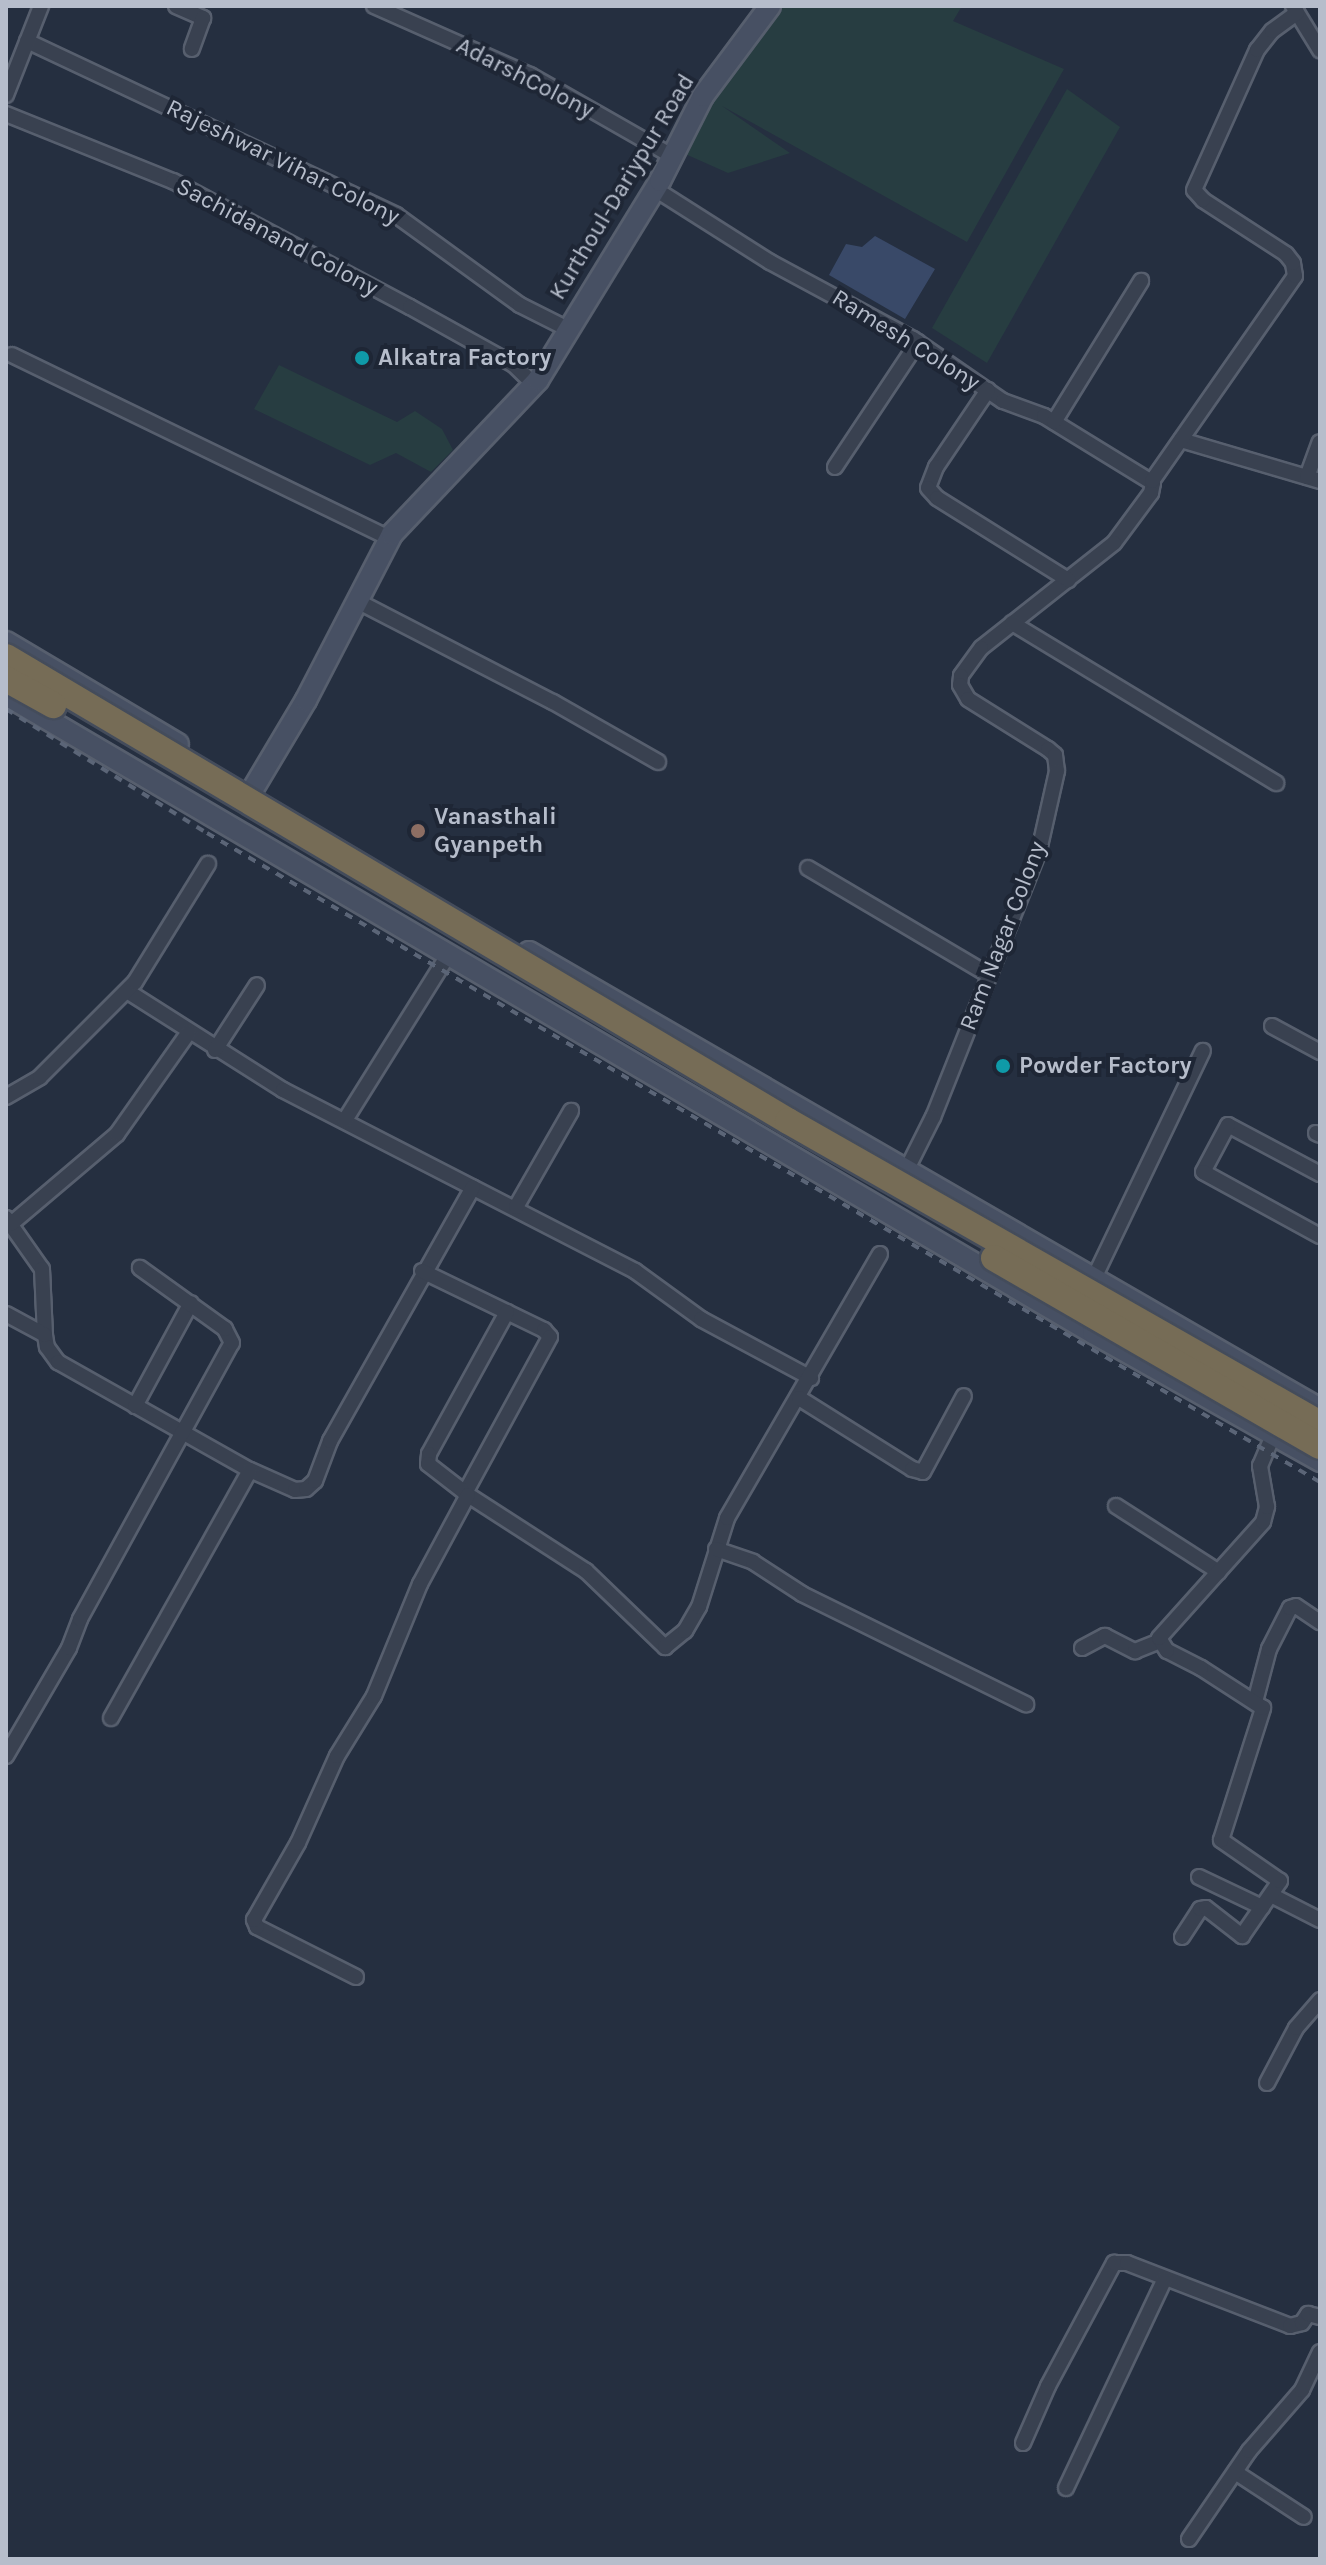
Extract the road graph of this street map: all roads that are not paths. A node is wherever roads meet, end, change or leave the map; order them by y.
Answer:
1 (41, 6) edge
2 (176, 6) edge
3 (374, 6) edge
4 (770, 6) edge
5 (1295, 10) edge
6 (27, 41) junction
7 (192, 49) dead end
8 (1320, 50) edge
9 (6, 95) edge
10 (6, 114) edge
11 (672, 156) junction
12 (655, 189) junction
13 (1141, 281) dead end
14 (568, 329) junction
15 (918, 342) junction
16 (12, 355) dead end
17 (534, 384) junction
18 (988, 390) junction
19 (1054, 422) junction
20 (1181, 440) junction
21 (1320, 442) edge
22 (835, 467) dead end
23 (1314, 479) edge
24 (1152, 485) junction
25 (389, 538) junction
26 (1068, 580) junction
27 (357, 601) junction
28 (1012, 623) junction
29 (6, 642) edge
30 (6, 657) edge
31 (6, 679) edge
32 (6, 695) edge
33 (658, 762) dead end
34 (1276, 783) dead end
35 (253, 789) junction
36 (333, 837) junction
37 (208, 864) dead end
38 (808, 868) dead end
39 (310, 875) junction
40 (448, 955) junction
41 (989, 975) junction
42 (257, 985) dead end
43 (127, 991) junction
44 (1272, 1026) dead end
45 (189, 1032) junction
46 (215, 1050) junction
47 (1203, 1051) dead end
48 (1320, 1052) edge
49 (6, 1097) edge
50 (571, 1111) dead end
51 (345, 1120) junction
52 (906, 1171) junction
53 (1320, 1174) edge
54 (473, 1187) junction
55 (516, 1207) junction
56 (976, 1210) junction
57 (8, 1221) edge
58 (1320, 1236) edge
59 (950, 1250) junction
60 (880, 1254) dead end
61 (140, 1268) dead end
62 (422, 1271) junction
63 (1094, 1278) junction
64 (191, 1303) junction
65 (507, 1312) junction
66 (6, 1314) edge
67 (45, 1335) junction
68 (811, 1378) junction
69 (964, 1396) dead end
70 (799, 1398) junction
71 (135, 1406) junction
72 (1320, 1409) edge
73 (1320, 1424) edge
74 (182, 1432) junction
75 (1273, 1435) junction
76 (1320, 1446) edge
77 (1320, 1461) edge
78 (250, 1470) junction
79 (466, 1494) junction
80 (1116, 1506) dead end
81 (716, 1549) junction
82 (1219, 1572) junction
83 (1320, 1622) edge
84 (1160, 1641) junction
85 (1082, 1648) dead end
86 (1255, 1702) junction
87 (1026, 1704) dead end
88 (111, 1718) dead end
89 (6, 1756) edge
90 (1199, 1877) dead end
91 (1266, 1901) junction
92 (1320, 1920) edge
93 (1182, 1937) dead end
94 (356, 1977) dead end
95 (1320, 2000) edge
96 (1267, 2083) dead end
97 (1165, 2279) junction
98 (1320, 2317) edge
99 (1320, 2352) edge
100 (1023, 2443) dead end
101 (1235, 2472) junction
102 (1066, 2488) dead end
103 (1304, 2517) dead end
104 (1189, 2539) dead end

1 - 6 street
2 - 7 street
3 - 11 street, AdarshColony
4 - 11 street, Kurthoul-Dariypur Road
5 - 8 street
5 - 20 street, Ram Nagar Colony
6 - 9 street
6 - 14 street, Rajeshwar Vihar Colony
10 - 17 street, Sachidanand Colony
11 - 12 street, Kurthoul-Dariypur Road
12 - 14 street, Kurthoul-Dariypur Road
12 - 15 street, Ramesh Colony
13 - 19 street
14 - 17 street, Kurthoul-Dariypur Road
15 - 18 street, Ramesh Colony
15 - 22 street
16 - 25 street
17 - 25 street, Kurthoul-Dariypur Road
18 - 19 street, Ramesh Colony
18 - 26 street
19 - 24 street, Ramesh Colony
20 - 23 street
20 - 24 street, Ram Nagar Colony
21 - 23 street
24 - 26 street, Ram Nagar Colony
25 - 27 street, Kurthoul-Dariypur Road
26 - 28 street, Ram Nagar Colony
27 - 33 street
27 - 35 street, Kurthoul-Dariypur Road
28 - 34 street
28 - 41 street, Ram Nagar Colony
29 - 35 street
30 - 73 highway, bridge
31 - 76 highway, bridge
32 - 39 street
35 - 36 street
36 - 39 street
36 - 52 street
37 - 43 street
38 - 41 street
39 - 40 street
40 - 51 street
40 - 59 street
41 - 52 street, Ram Nagar Colony
42 - 46 street
43 - 45 street
43 - 49 street
44 - 48 street
45 - 46 street
45 - 57 street
46 - 51 street
47 - 63 street
50 - 55 street
51 - 54 street
52 - 56 street
53 - 58 street
54 - 55 street
54 - 62 street
55 - 68 street
56 - 59 street
56 - 63 street
57 - 67 street
59 - 75 street
60 - 68 street
61 - 64 street
62 - 65 street
62 - 78 street
63 - 72 street
64 - 71 street
64 - 74 street
65 - 79 street
65 - 79 street
66 - 67 street
67 - 71 street
68 - 70 street
69 - 70 street
70 - 81 street
71 - 74 street
74 - 78 street
74 - 89 street
75 - 77 street
75 - 82 street
78 - 88 street
79 - 81 street
79 - 94 street
80 - 82 street
81 - 87 street
82 - 84 street
83 - 86 street
84 - 85 street
84 - 86 street
86 - 91 street
90 - 91 street
91 - 92 street
91 - 93 street
95 - 96 street
97 - 98 street
97 - 100 street
97 - 102 street
99 - 101 street
101 - 103 street
101 - 104 street

